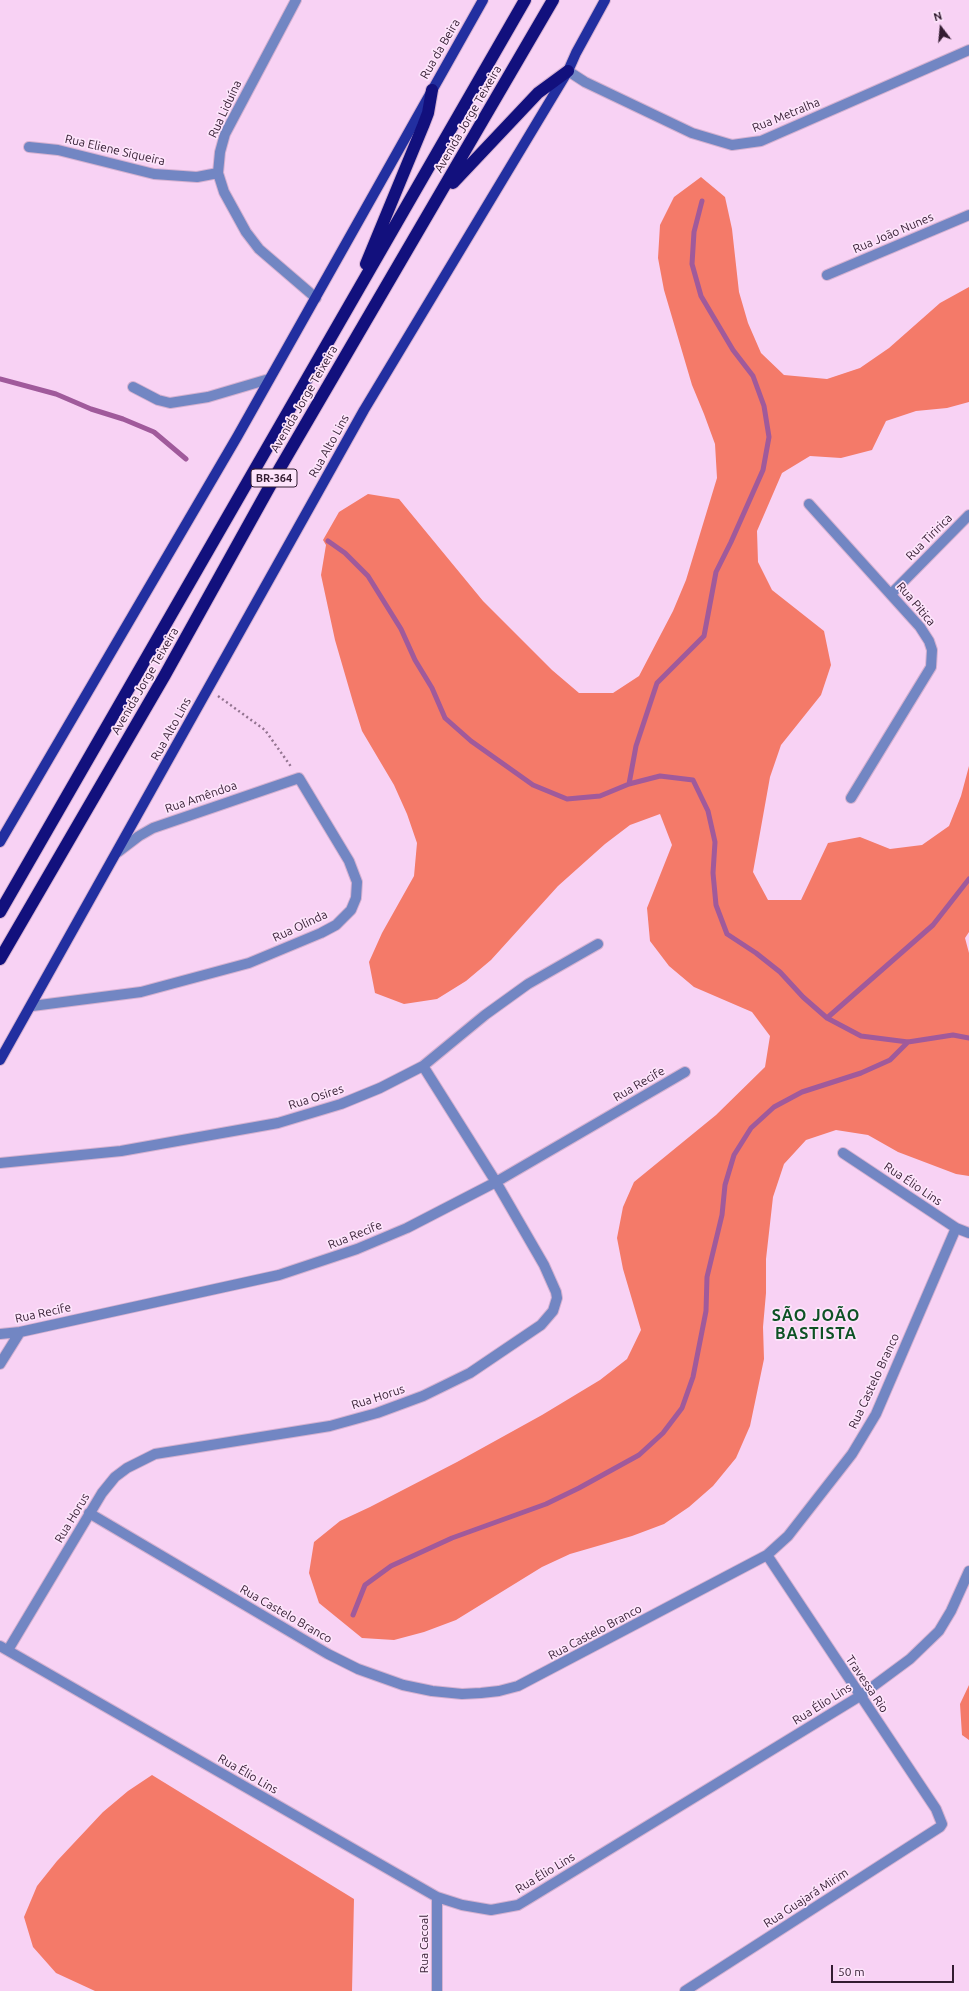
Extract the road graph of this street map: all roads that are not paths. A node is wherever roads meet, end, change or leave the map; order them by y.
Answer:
1 (296, 0) edge
2 (483, 0) edge
3 (525, 0) edge
4 (553, 0) edge
5 (605, 0) edge
6 (969, 50) edge
7 (568, 71) junction
8 (432, 90) junction
9 (29, 147) dead end
10 (218, 173) junction
11 (441, 195) junction
12 (969, 215) edge
13 (828, 275) dead end
14 (316, 298) junction
15 (337, 328) junction
16 (270, 380) junction
17 (133, 387) dead end
18 (809, 504) dead end
19 (969, 515) edge
20 (891, 594) junction
21 (299, 778) joint
22 (851, 798) dead end
23 (0, 842) edge
24 (118, 852) junction
25 (0, 912) edge
26 (598, 944) dead end
27 (0, 959) edge
28 (32, 1006) junction
29 (0, 1060) edge
30 (422, 1066) junction
31 (686, 1072) dead end
32 (843, 1153) dead end
33 (0, 1163) edge
34 (496, 1182) junction
35 (956, 1228) junction
36 (969, 1233) edge
37 (20, 1332) junction
38 (0, 1334) edge
39 (0, 1364) edge
40 (89, 1513) junction
41 (767, 1555) junction
42 (969, 1571) edge
43 (4, 1648) edge
44 (860, 1696) junction
45 (940, 1827) joint
46 (437, 1897) junction
47 (437, 1991) edge
48 (685, 1991) edge

1 - 10 street, Rua Liduína
2 - 8 main road, Rua da Beira
3 - 15 highway, Avenida Jorge Teixeira / BR-364
4 - 11 highway, Avenida Jorge Teixeira / BR-364
5 - 7 main road
6 - 7 street, Rua Metralha
7 - 11 highway
7 - 24 main road, Rua Alto Lins
8 - 14 main road, Rua da Beira
8 - 15 highway
9 - 10 street, Rua Eliene Siqueira
10 - 14 street, Rua Liduína
11 - 27 highway, Avenida Jorge Teixeira / BR-364
12 - 13 street, Rua João Nunes
14 - 16 main road, Rua da Beira
15 - 25 highway, Avenida Jorge Teixeira / BR-364
16 - 17 street
16 - 23 main road, Rua da Beira
18 - 20 street, Rua Pitica
19 - 20 street, Rua Tiririca
20 - 22 street, Rua Pitica
21 - 24 street, Rua Amêndoa
21 - 28 street, Rua Olinda
24 - 28 main road, Rua Alto Lins
26 - 30 street, Rua Osires
28 - 29 main road, Rua Alto Lins
30 - 33 street, Rua Osires
30 - 34 street, Rua Horus
31 - 34 street, Rua Recife
32 - 35 street, Rua Élio Lins
34 - 37 street, Rua Recife
34 - 40 street, Rua Horus
35 - 36 street, Rua Élio Lins
35 - 41 street, Rua Castelo Branco
37 - 38 street, Rua Recife
37 - 39 street
40 - 41 street, Rua Castelo Branco
40 - 43 street, Rua Horus
41 - 44 street, Travessa Rio
42 - 44 street, Rua Élio Lins
43 - 46 street, Rua Élio Lins
44 - 45 street, Travessa Rio
44 - 46 street, Rua Élio Lins
45 - 48 street, Rua Guajará Mirim
46 - 47 street, Rua Cacoal

